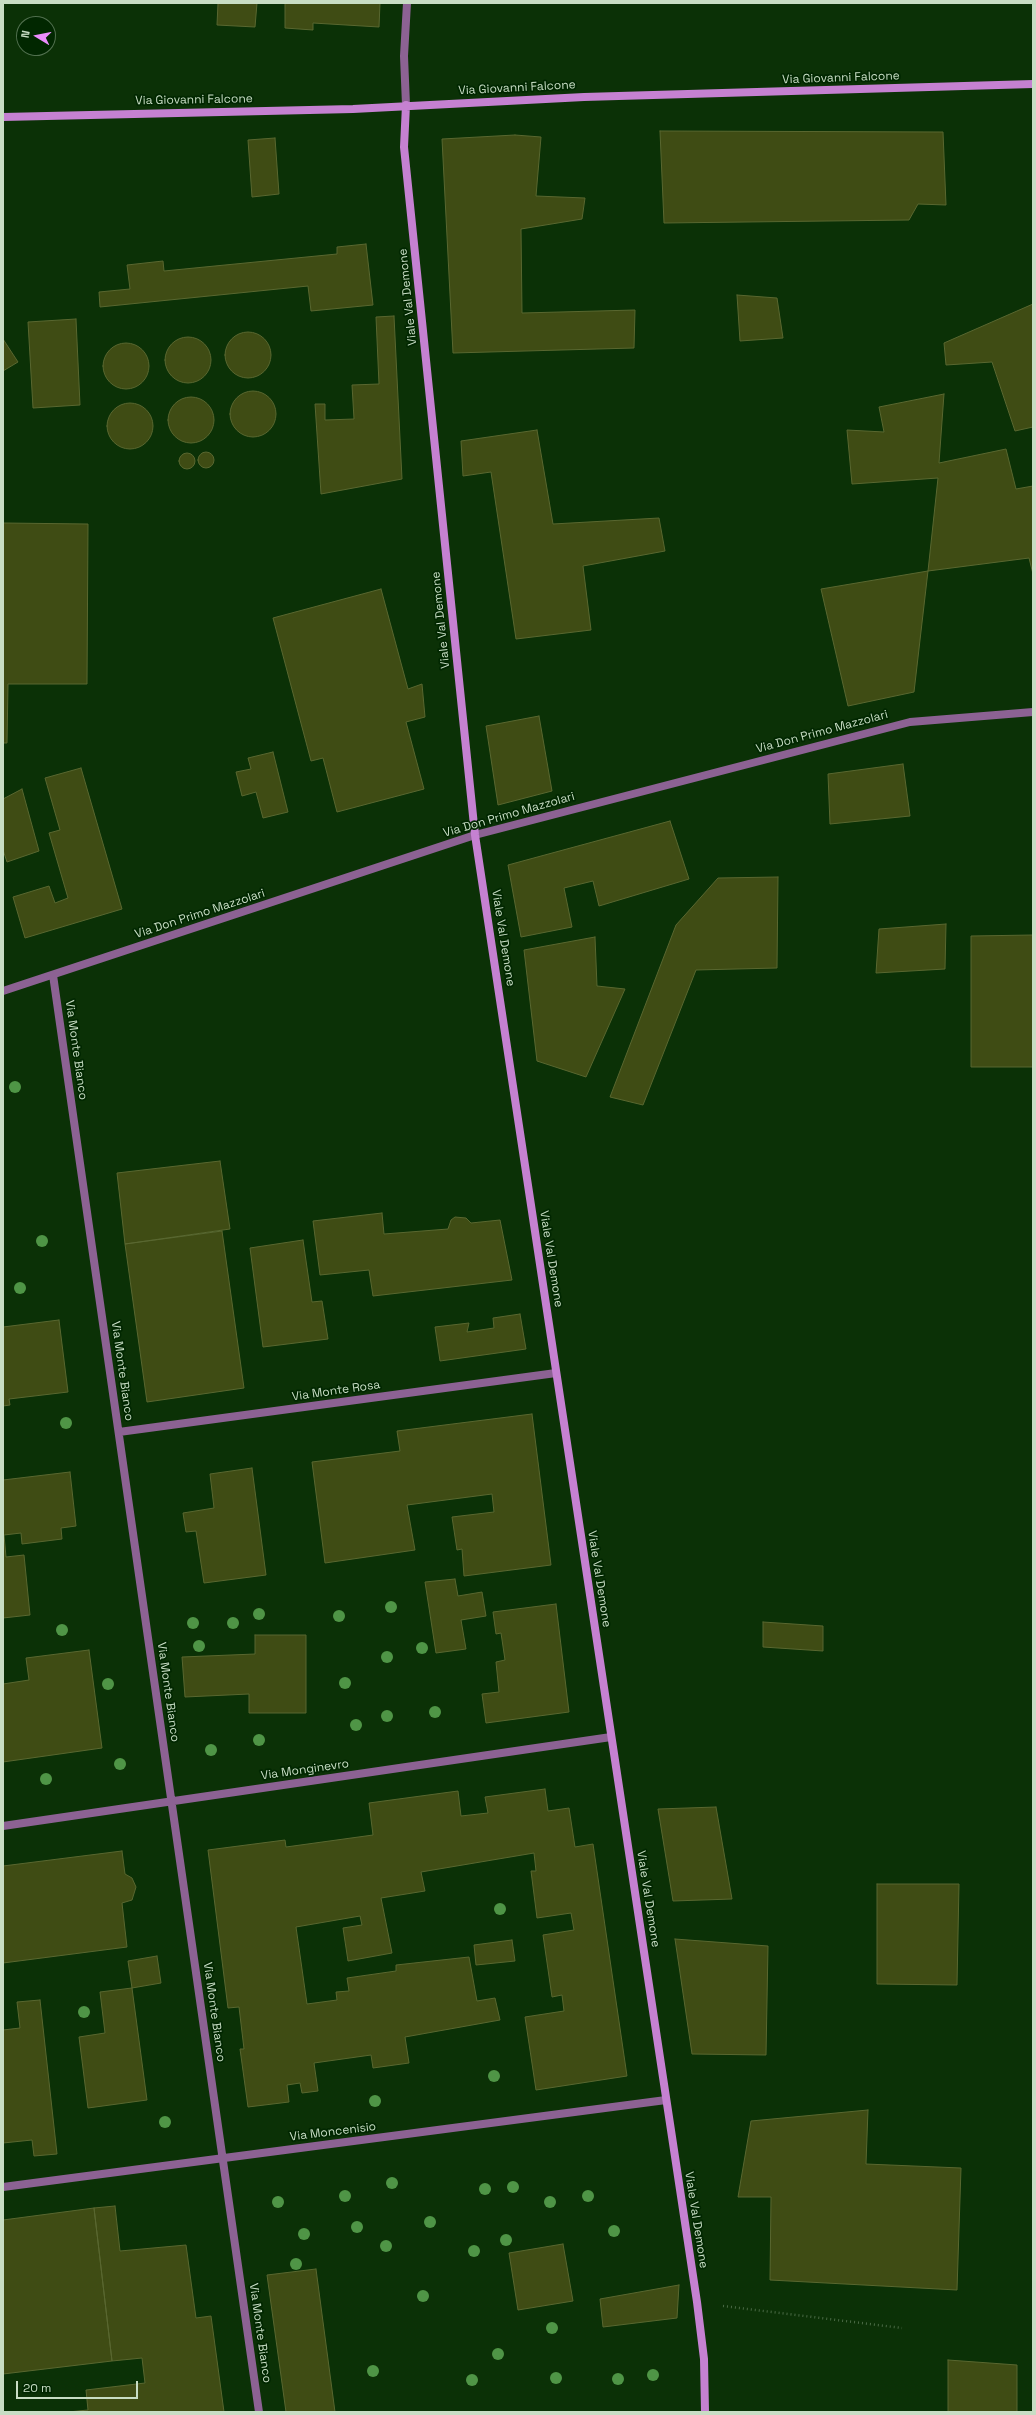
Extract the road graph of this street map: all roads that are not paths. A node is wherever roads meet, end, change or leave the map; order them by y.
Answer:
1 (407, 3) edge
2 (1033, 84) edge
3 (406, 105) junction
4 (3, 117) edge
5 (1033, 712) edge
6 (475, 835) junction
7 (53, 975) junction
8 (3, 991) edge
9 (556, 1373) junction
10 (119, 1432) junction
11 (611, 1737) junction
12 (171, 1801) junction
13 (3, 1826) edge
14 (666, 2100) junction
15 (222, 2158) junction
16 (3, 2187) edge
17 (259, 2412) edge
18 (705, 2412) edge

1 - 3 street
2 - 3 street, Via Giovanni Falcone
3 - 4 street, Via Giovanni Falcone
3 - 6 street, Viale Val Demone
5 - 6 street, Via Don Primo Mazzolari
6 - 7 street, Via Don Primo Mazzolari
6 - 9 street, Viale Val Demone
7 - 8 street, Via Don Primo Mazzolari
7 - 10 street, Via Monte Bianco
9 - 10 street, Via Monte Rosa
9 - 11 street, Viale Val Demone
10 - 12 street, Via Monte Bianco
11 - 12 street, Via Monginevro
11 - 14 street, Viale Val Demone
12 - 13 street, Via Monginevro
12 - 15 street, Via Monte Bianco
14 - 15 street, Via Moncenisio
14 - 18 street, Viale Val Demone
15 - 16 street, Via Moncenisio
15 - 17 street, Via Monte Bianco

